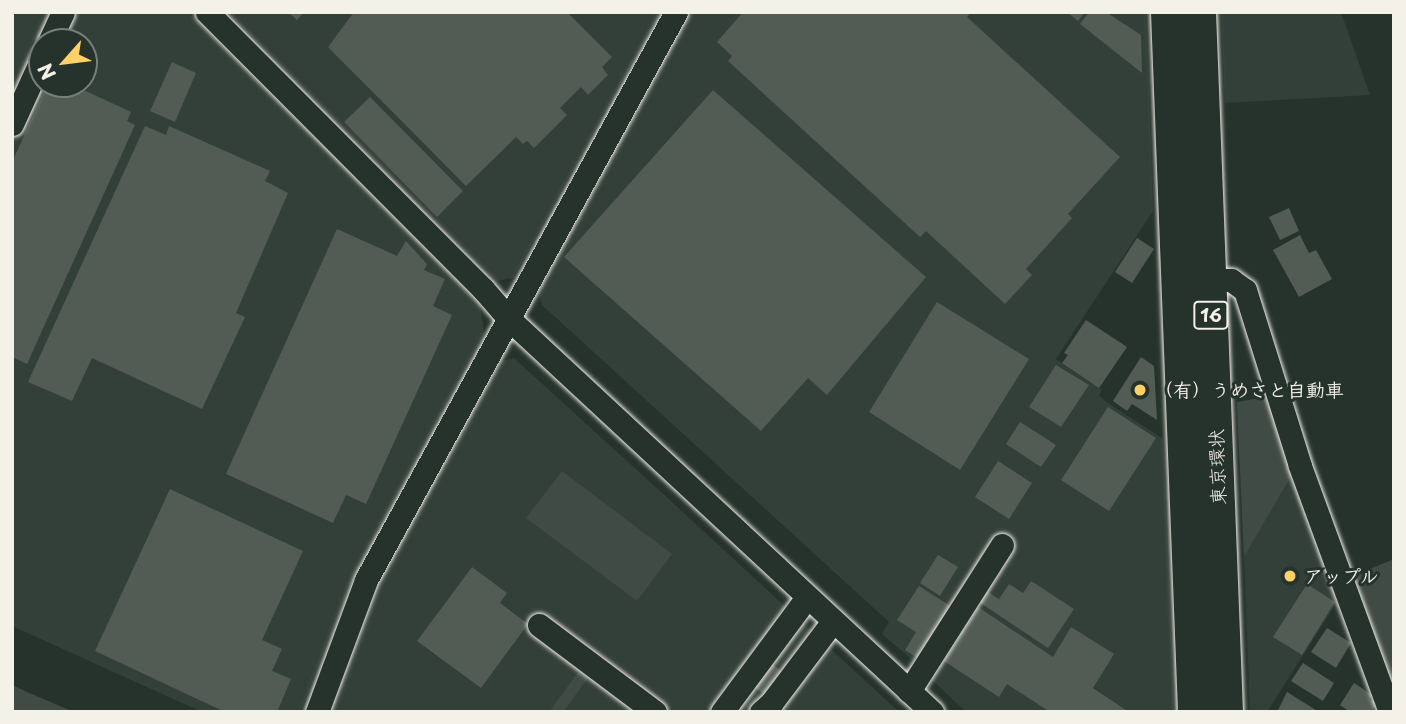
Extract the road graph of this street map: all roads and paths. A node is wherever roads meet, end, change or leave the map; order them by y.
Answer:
1 (207, 12) edge
2 (676, 12) edge
3 (1167, 12) edge
4 (1199, 12) edge
5 (28, 89) edge
6 (12, 124) edge
7 (1210, 279) junction
8 (1177, 281) junction
9 (508, 318) junction
10 (1002, 545) dead end
11 (807, 597) junction
12 (833, 621) junction
13 (539, 625) dead end
14 (909, 691) junction
15 (317, 712) edge
16 (655, 712) edge
17 (722, 712) edge
18 (761, 712) edge
19 (932, 712) edge
20 (1194, 712) edge
21 (1226, 712) edge
22 (1390, 712) edge

1 - 9 street
2 - 9 street
3 - 8 highway, 東京環状 / 16
4 - 7 highway, 東京環状 / 16
5 - 6 street
7 - 8 street
7 - 21 highway, 東京環状 / 16
7 - 22 street
8 - 20 highway, 東京環状 / 16
9 - 11 street
9 - 15 street
10 - 14 street
11 - 12 street
11 - 17 street
12 - 14 street
12 - 18 street
13 - 16 street
14 - 19 street

